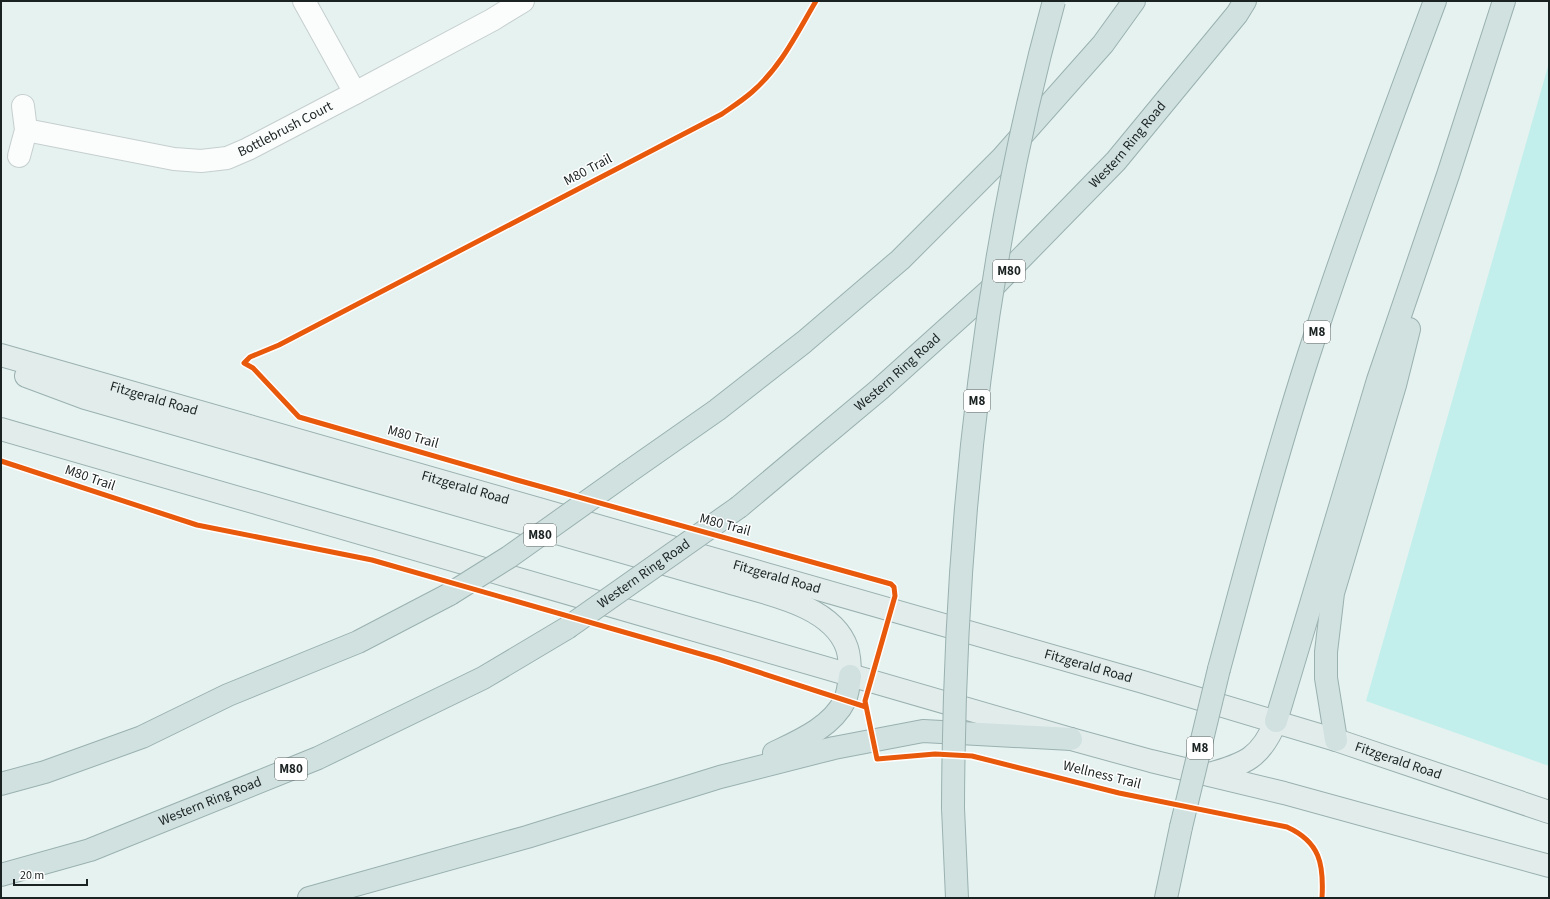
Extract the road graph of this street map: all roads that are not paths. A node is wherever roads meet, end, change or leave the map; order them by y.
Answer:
1 (304, 1) edge
2 (523, 1) edge
3 (1054, 1) edge
4 (1134, 1) edge
5 (1245, 1) edge
6 (1436, 1) edge
7 (1504, 1) edge
8 (355, 93) junction
9 (23, 106) dead end
10 (26, 130) junction
11 (19, 156) dead end
12 (1448, 175) junction
13 (1, 355) edge
14 (1, 366) edge
15 (1, 429) edge
16 (850, 676) junction
17 (1276, 721) junction
18 (1071, 739) junction
19 (1336, 740) junction
20 (1207, 775) junction
21 (720, 777) junction
22 (1, 784) edge
23 (1549, 812) edge
24 (1549, 866) edge
25 (1, 875) edge
26 (309, 898) edge
27 (957, 898) edge
28 (1166, 898) edge

1 - 8 street
2 - 8 street, Bottlebrush Court
3 - 27 highway, M8, bridge
4 - 22 highway, M80, bridge
5 - 25 highway, Western Ring Road / M80, bridge
6 - 28 highway, M8, bridge
7 - 12 highway
8 - 10 street, Bottlebrush Court
9 - 10 street
10 - 11 street
12 - 17 highway
12 - 19 highway
13 - 17 main road, Fitzgerald Road
14 - 16 main road
15 - 16 main road
16 - 18 main road
16 - 21 highway
17 - 19 main road, Fitzgerald Road
17 - 20 main road
18 - 20 main road
18 - 21 highway
19 - 23 main road, Fitzgerald Road
20 - 24 main road
21 - 26 highway

